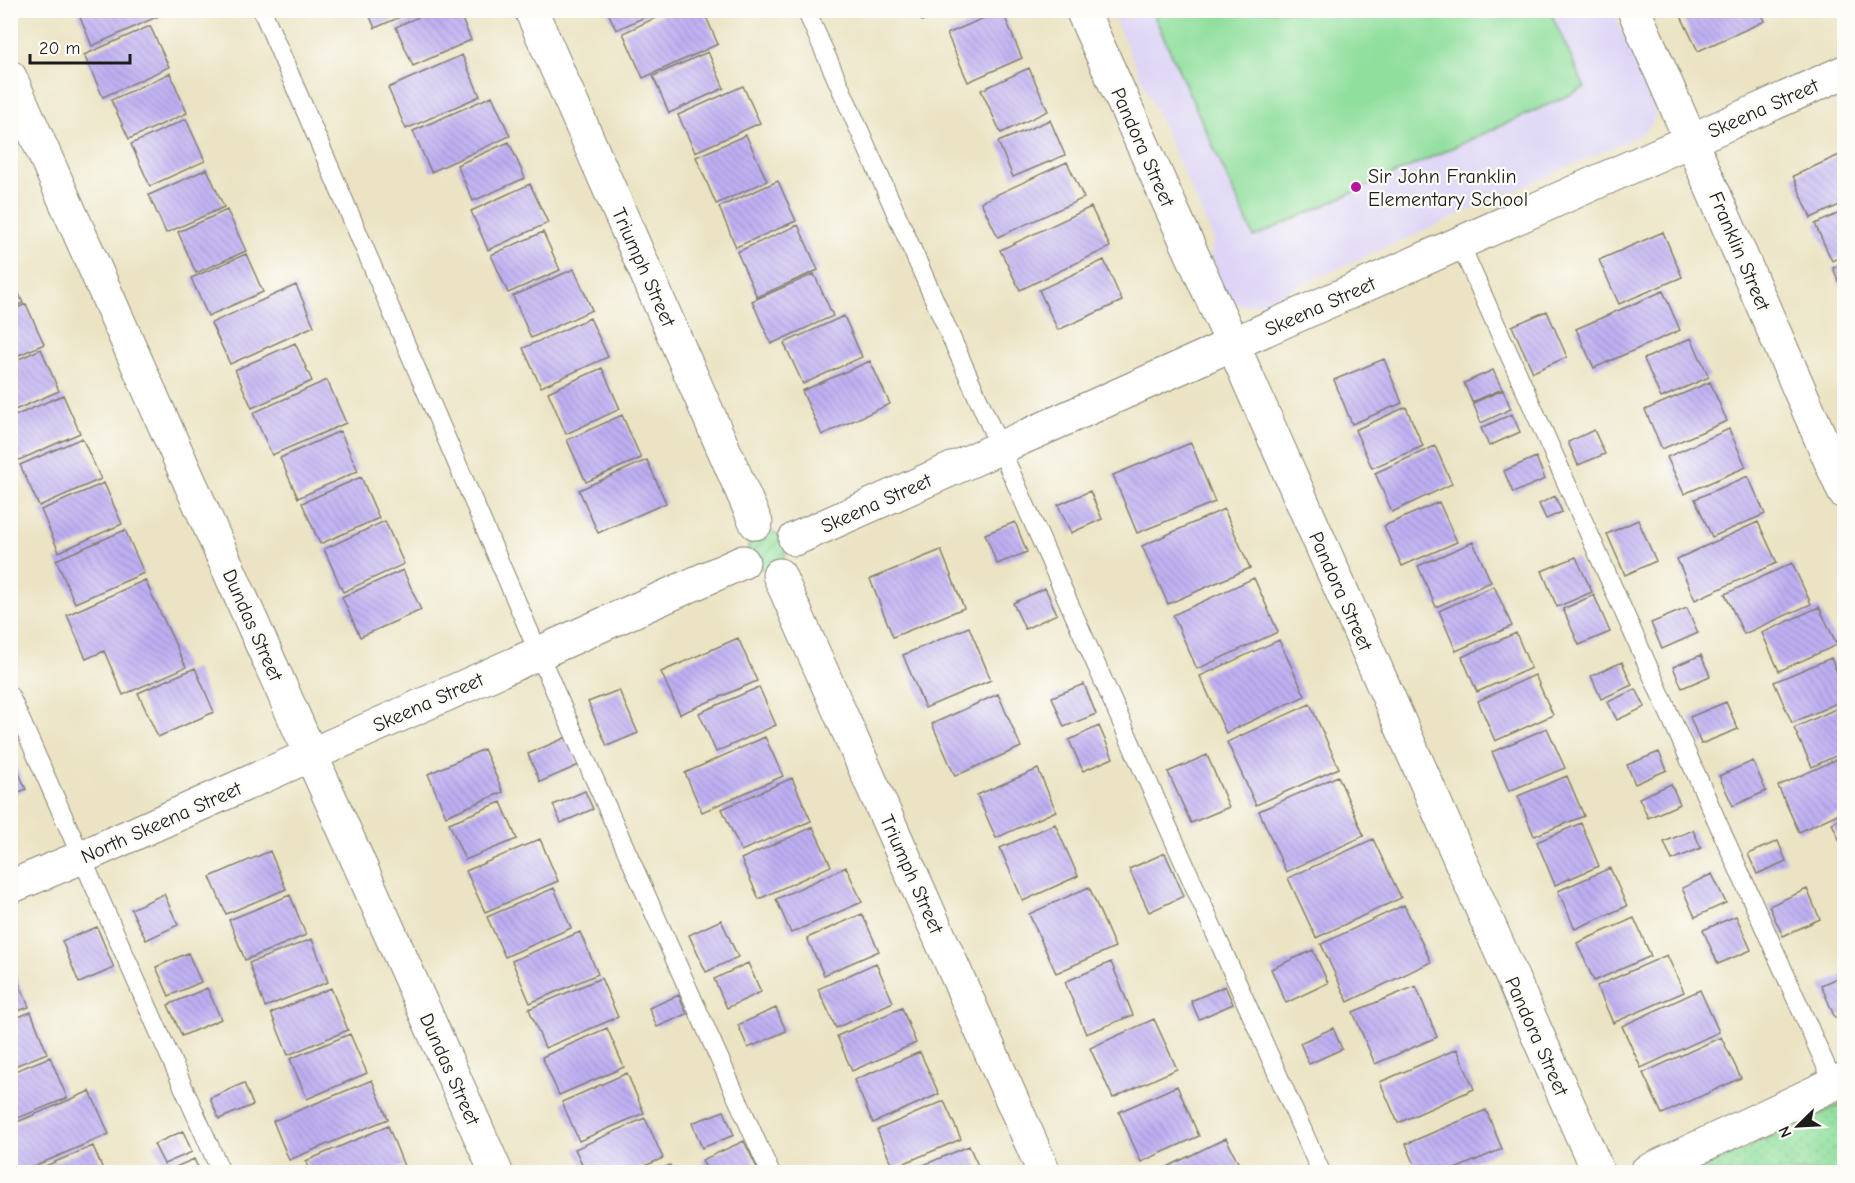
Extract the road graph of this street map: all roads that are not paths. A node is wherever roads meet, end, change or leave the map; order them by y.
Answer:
1 (262, 10) edge
2 (531, 10) edge
3 (806, 10) edge
4 (1082, 10) edge
5 (1634, 10) edge
6 (1845, 72) edge
7 (10, 77) edge
8 (1692, 140) junction
9 (1460, 244) junction
10 (1233, 345) junction
11 (1000, 448) junction
12 (1845, 492) edge
13 (756, 523) junction
14 (795, 539) junction
15 (743, 562) junction
16 (779, 575) junction
17 (540, 653) junction
18 (10, 696) edge
19 (310, 755) junction
20 (82, 857) junction
21 (10, 887) edge
22 (1839, 1082) edge
23 (220, 1173) edge
24 (496, 1173) edge
25 (770, 1173) edge
26 (1044, 1173) edge
27 (1321, 1173) edge
28 (1598, 1173) edge
29 (1646, 1173) edge

1 - 17 lane
2 - 13 street, Triumph Street
3 - 11 lane
4 - 10 street, Pandora Street
5 - 8 street, Franklin Street
6 - 8 street, Skeena Street
7 - 19 street, Dundas Street
8 - 9 street, Skeena Street
8 - 12 street, Franklin Street
9 - 10 street, Skeena Street
9 - 22 lane
10 - 11 street, Skeena Street
10 - 28 street, Pandora Street
11 - 14 street, Skeena Street
11 - 27 lane
13 - 14 street
13 - 15 street
14 - 16 street
15 - 16 street
15 - 17 street, Skeena Street
16 - 26 street, Triumph Street
17 - 19 street, Skeena Street
17 - 25 lane
18 - 20 lane
19 - 20 street, North Skeena Street
19 - 24 street, Dundas Street
20 - 21 street, North Skeena Street
20 - 23 lane
22 - 29 street

